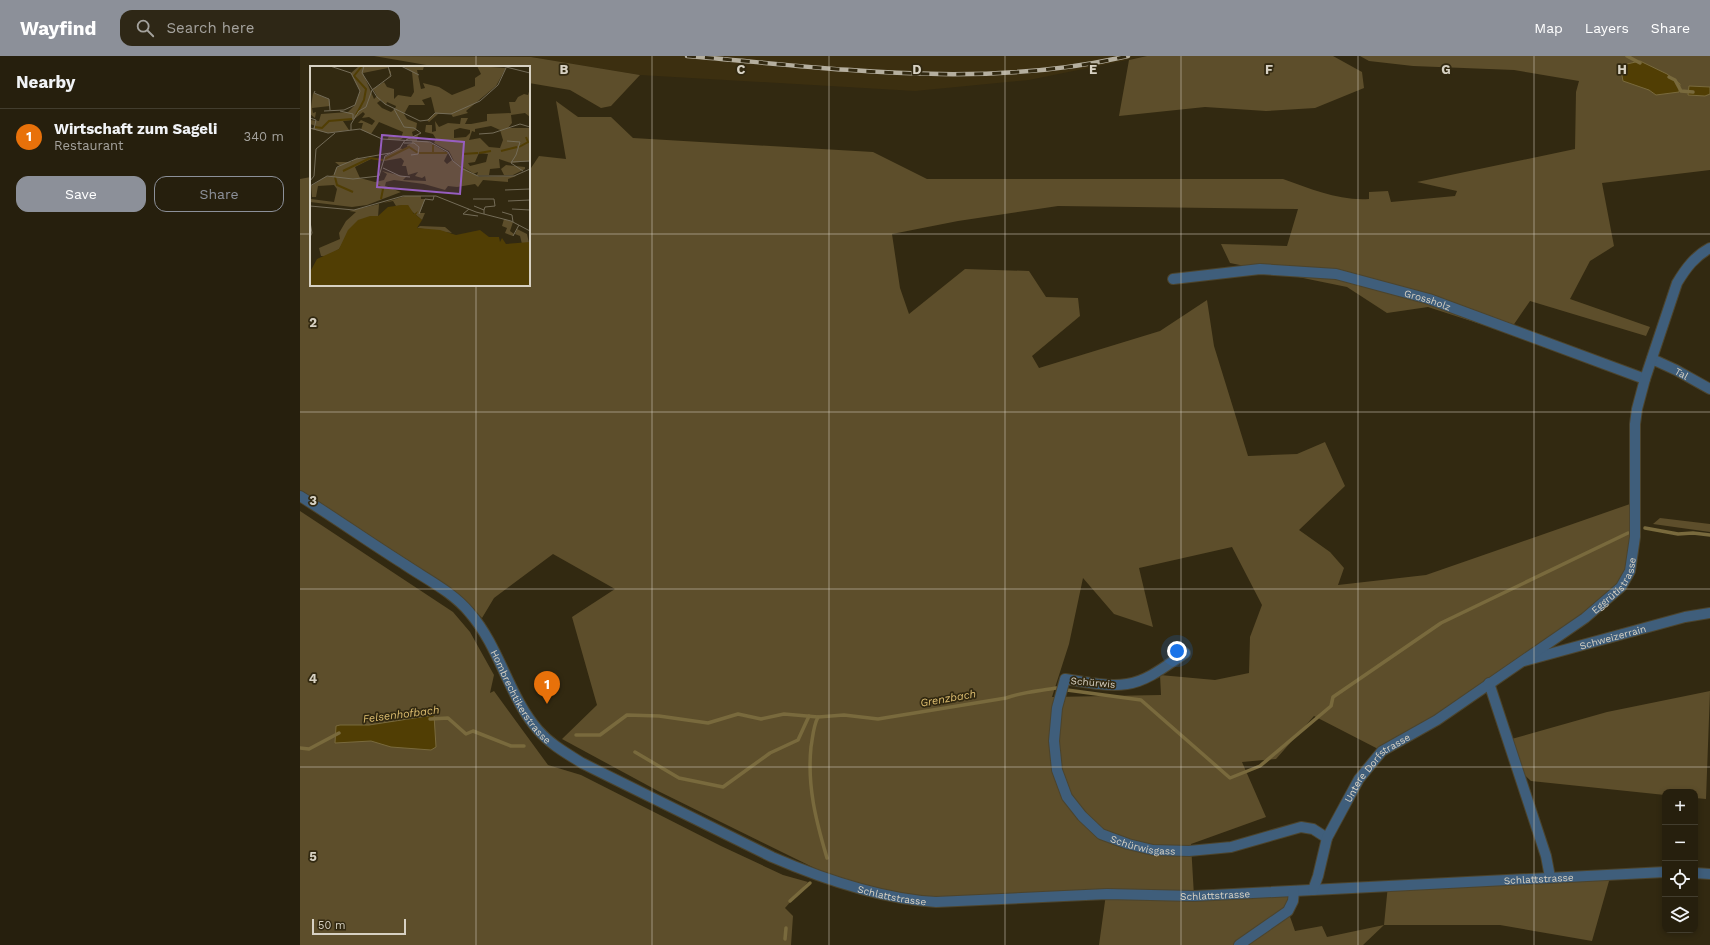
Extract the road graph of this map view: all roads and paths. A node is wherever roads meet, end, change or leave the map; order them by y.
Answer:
1 (1710, 248) edge
2 (1173, 279) dead end
3 (1652, 359) junction
4 (1645, 379) junction
5 (1710, 389) edge
6 (300, 496) edge
7 (1710, 613) edge
8 (1185, 653) dead end
9 (1517, 663) junction
10 (1065, 680) joint
11 (1489, 683) junction
12 (1327, 838) junction
13 (772, 857) joint
14 (1662, 872) edge
15 (1698, 873) edge
16 (1710, 874) edge
17 (1550, 877) junction
18 (1313, 890) junction
19 (1294, 891) junction
20 (1239, 945) edge

1 - 3 street, Eggrütistrasse
2 - 4 street, Grossholz
3 - 4 street, Eggrütistrasse
3 - 5 street, Tal
4 - 9 street, Eggrütistrasse
6 - 13 street, Hombrechtikerstrasse
7 - 9 street, Schweizerrain
8 - 10 street, Schürwis
9 - 11 street, Eggrütistrasse
10 - 12 street, Schürwisgass
11 - 12 street, Untere Dorfstrasse
11 - 17 street
12 - 18 street, Untere Dorfstrasse
13 - 19 street, Schlattstrasse
14 - 17 street, Schlattstrasse
15 - 16 street
17 - 18 street, Schlattstrasse
18 - 19 street, Schlattstrasse
19 - 20 street

